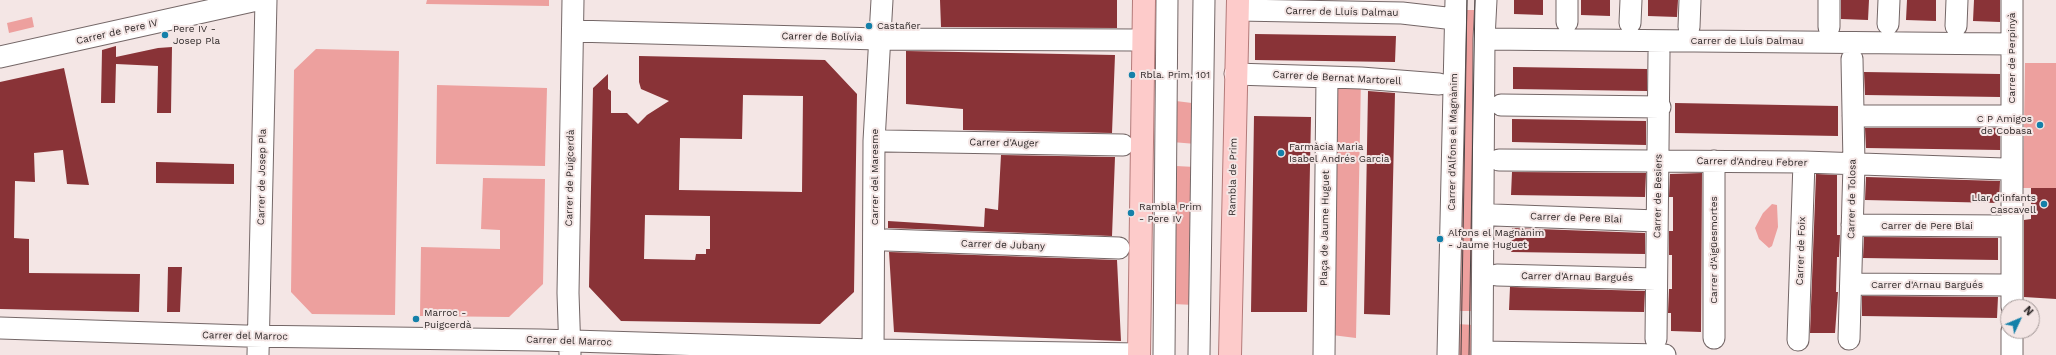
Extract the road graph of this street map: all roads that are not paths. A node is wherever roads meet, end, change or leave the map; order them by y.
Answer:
1 (256, 0) edge
2 (266, 0) edge
3 (573, 0) edge
4 (882, 0) edge
5 (1144, 0) edge
6 (1167, 0) edge
7 (1204, 0) edge
8 (1456, 0) edge
9 (1486, 0) edge
10 (1567, 0) edge
11 (1631, 0) edge
12 (1690, 0) edge
13 (1829, 0) edge
14 (1889, 0) edge
15 (1957, 0) edge
16 (2012, 0) edge
17 (1238, 5) edge
18 (1446, 18) dead end
19 (1567, 22) dead end
20 (1630, 23) dead end
21 (1888, 24) dead end
22 (1956, 26) dead end
23 (1689, 27) dead end
24 (1829, 27) dead end
25 (573, 31) junction
26 (879, 38) junction
27 (1484, 39) junction
28 (1142, 43) junction
29 (2011, 44) junction
30 (1659, 53) dead end
31 (0, 57) edge
32 (1852, 59) dead end
33 (1235, 74) junction
34 (1327, 77) junction
35 (1439, 84) dead end
36 (1501, 105) dead end
37 (1660, 107) junction
38 (1853, 116) junction
39 (2005, 116) dead end
40 (885, 141) dead end
41 (1123, 145) dead end
42 (1499, 160) dead end
43 (1658, 161) junction
44 (1714, 161) junction
45 (1804, 162) junction
46 (1854, 164) junction
47 (2004, 169) dead end
48 (1494, 215) dead end
49 (1657, 221) junction
50 (1852, 225) junction
51 (2003, 226) dead end
52 (886, 240) dead end
53 (1119, 248) dead end
54 (1497, 275) dead end
55 (1656, 279) junction
56 (1851, 284) junction
57 (2003, 285) dead end
58 (2012, 299) edge
59 (0, 328) edge
60 (1714, 338) dead end
61 (1849, 339) dead end
62 (2012, 339) edge
63 (1798, 340) dead end
64 (258, 346) edge
65 (394, 346) edge
66 (1660, 347) edge
67 (570, 348) edge
68 (873, 352) edge
69 (983, 353) edge
70 (1482, 353) edge
71 (1139, 354) edge
72 (1164, 355) edge
73 (1199, 355) edge
74 (1230, 355) edge
75 (1324, 355) edge
76 (1448, 355) edge
77 (2012, 355) edge

1 - 31 street, Carrer de Pere IV
2 - 64 street, Carrer de Josep Pla
3 - 25 street, Carrer de Puigcerdà
4 - 26 street, Carrer del Maresme
5 - 28 main road
6 - 72 street
7 - 73 street
8 - 76 street, Carrer d'Alfons el Magnànim
9 - 27 street
10 - 19 street
11 - 20 street
12 - 23 street
13 - 24 street
14 - 21 street
15 - 22 street
16 - 29 street, Carrer de Perpinyà
17 - 18 street, Carrer de Lluís Dalmau
17 - 33 main road, Rambla de Prim
25 - 26 street, Carrer de Bolívia
25 - 67 street, Carrer de Puigcerdà
26 - 28 street, Carrer de Bolívia
26 - 68 street, Carrer del Maresme
27 - 29 street, Carrer de Lluís Dalmau
27 - 70 street
28 - 71 main road
29 - 58 street, Carrer de Perpinyà
30 - 37 street, Carrer de Besiers
32 - 38 street, Carrer de Tolosa
33 - 34 street, Carrer de Bernat Martorell
33 - 74 main road, Rambla de Prim
34 - 35 street, Carrer de Bernat Martorell
34 - 75 street, Plaça de Jaume Huguet
36 - 37 street
37 - 43 street, Carrer de Besiers
38 - 39 street
38 - 46 street, Carrer de Tolosa
40 - 41 street, Carrer d'Auger
42 - 43 street, Carrer d'Andreu Febrer
43 - 44 street, Carrer d'Andreu Febrer
43 - 49 street, Carrer de Besiers
44 - 45 street, Carrer d'Andreu Febrer
44 - 60 street, Carrer d'Aigüesmortes
45 - 46 street, Carrer d'Andreu Febrer
45 - 63 street, Carrer de Foix
46 - 47 street, Carrer d'Andreu Febrer
46 - 50 street, Carrer de Tolosa
48 - 49 street, Carrer de Pere Blai
49 - 55 street, Carrer de Besiers
50 - 51 street, Carrer de Pere Blai
50 - 56 street, Carrer de Tolosa
52 - 53 street, Carrer de Jubany
54 - 55 street, Carrer d'Arnau Bargués
55 - 66 street, Carrer de Besiers
56 - 57 street, Carrer d'Arnau Bargués
56 - 61 street, Carrer de Tolosa
59 - 64 street, Carrer del Marroc
62 - 77 street
64 - 65 street, Carrer del Marroc
65 - 67 street, Carrer del Marroc
66 - 70 street
67 - 68 street, Carrer del Marroc
68 - 69 street, Carrer del Marroc
69 - 71 street, Carrer del Marroc

